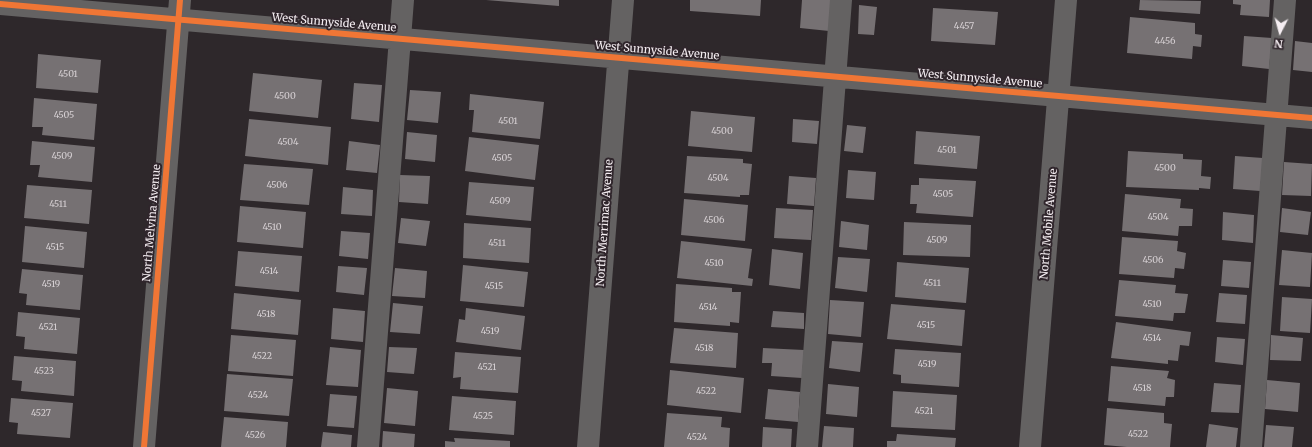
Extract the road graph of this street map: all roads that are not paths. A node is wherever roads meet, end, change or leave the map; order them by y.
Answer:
1 (403, 0) edge
2 (623, 0) edge
3 (841, 0) edge
4 (1066, 0) edge
5 (1285, 0) edge
6 (0, 4) edge
7 (180, 10) edge
8 (400, 39) junction
9 (618, 58) junction
10 (835, 77) junction
11 (1059, 96) junction
12 (1276, 115) junction
13 (1312, 118) edge
14 (144, 447) edge
15 (368, 447) edge
16 (588, 447) edge
17 (807, 447) edge
18 (1030, 447) edge
19 (1251, 447) edge

1 - 8 street
2 - 9 street, North Merrimac Avenue
3 - 10 street
4 - 11 street, North Mobile Avenue
5 - 12 street
6 - 7 street, West Sunnyside Avenue
7 - 8 street, West Sunnyside Avenue
7 - 14 street, North Melvina Avenue
8 - 9 street, West Sunnyside Avenue
8 - 15 street
9 - 10 street, West Sunnyside Avenue
9 - 16 street, North Merrimac Avenue
10 - 11 street, West Sunnyside Avenue
10 - 17 street
11 - 12 street, West Sunnyside Avenue
11 - 18 street, North Mobile Avenue
12 - 13 street, West Sunnyside Avenue
12 - 19 street

